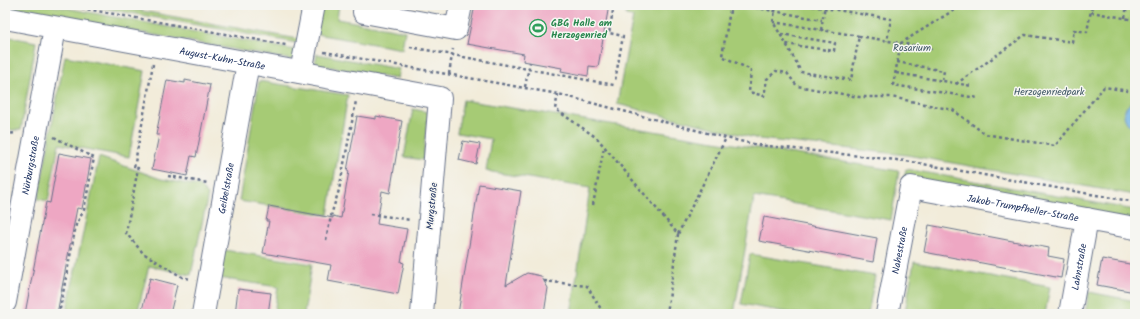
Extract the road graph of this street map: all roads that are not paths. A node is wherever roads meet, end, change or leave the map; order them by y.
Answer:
1 (314, 5) edge
2 (461, 5) edge
3 (364, 12) dead end
4 (5, 18) edge
5 (55, 28) junction
6 (248, 63) junction
7 (301, 72) junction
8 (440, 98) joint
9 (911, 187) joint
10 (1087, 219) junction
11 (1135, 228) edge
12 (5, 302) edge
13 (203, 314) edge
14 (422, 314) edge
15 (887, 314) edge
16 (1070, 314) edge

1 - 7 street
2 - 3 street
4 - 5 street, August-Kuhn-Straße
5 - 6 street, August-Kuhn-Straße
5 - 12 street, Nürburgstraße
6 - 7 street, August-Kuhn-Straße
6 - 13 street, Geibelstraße
7 - 8 street, August-Kuhn-Straße
8 - 14 street, Murgstraße
9 - 10 street, Jakob-Trumpfheller-Straße
9 - 15 street, Nahestraße
10 - 11 street, Jakob-Trumpfheller-Straße
10 - 16 street, Lahnstraße

